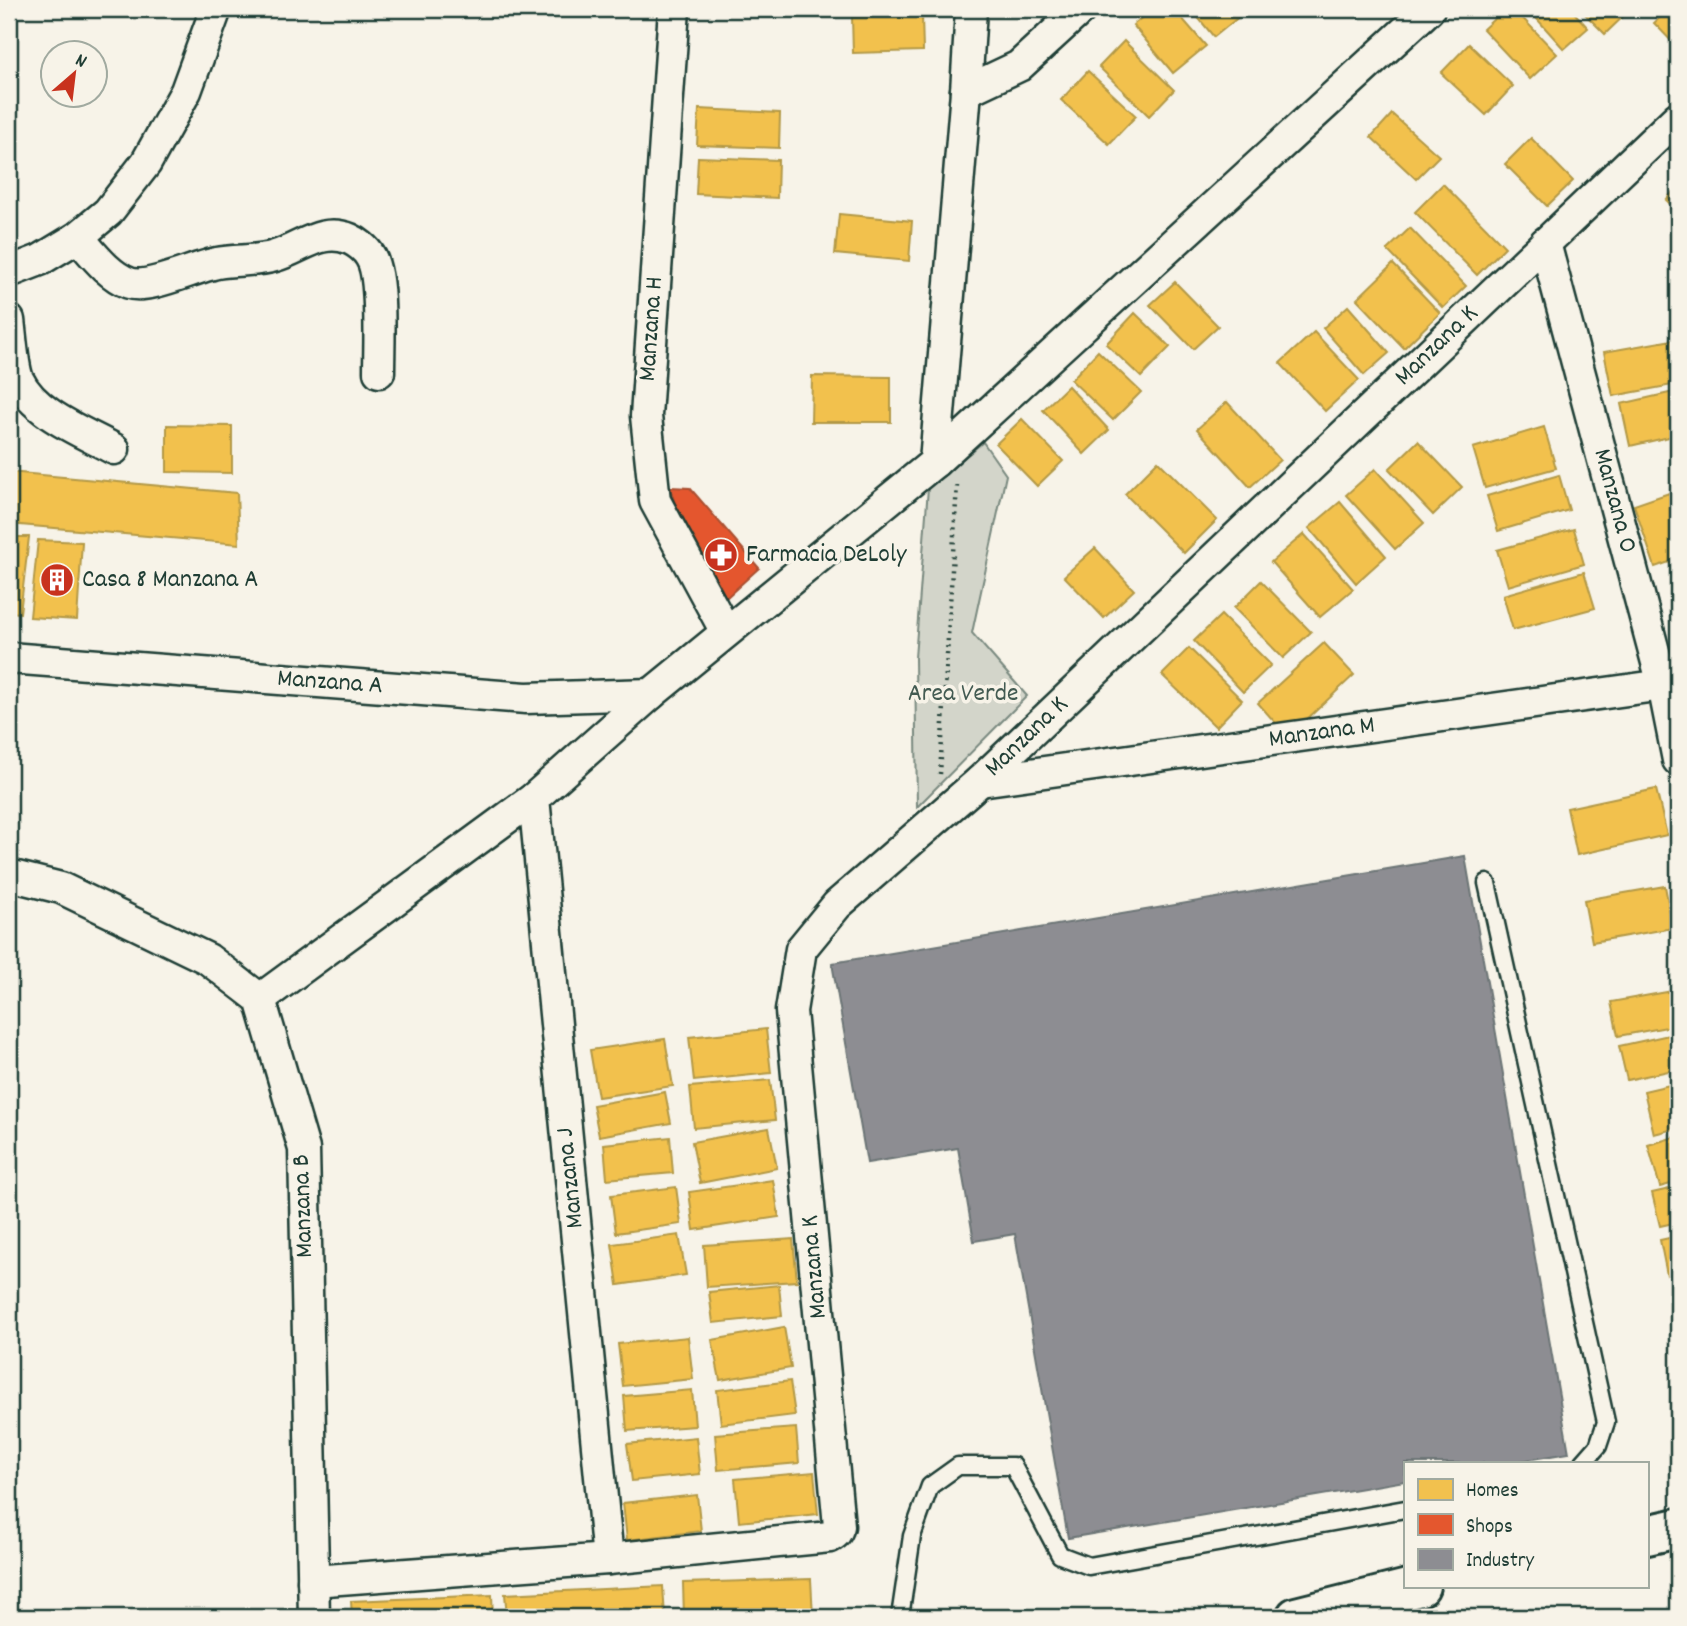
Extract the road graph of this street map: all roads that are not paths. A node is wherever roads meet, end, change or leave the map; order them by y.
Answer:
1 (216, 9) edge
2 (674, 9) edge
3 (971, 9) edge
4 (1081, 9) edge
5 (1429, 9) edge
6 (966, 90) junction
7 (1678, 117) edge
8 (78, 237) junction
9 (1545, 243) junction
10 (9, 272) edge
11 (9, 320) edge
12 (379, 372) dead end
13 (114, 449) dead end
14 (935, 462) junction
15 (726, 632) junction
16 (9, 658) edge
17 (1663, 685) junction
18 (651, 694) junction
19 (1678, 760) edge
20 (980, 781) junction
21 (534, 798) junction
22 (9, 875) edge
23 (1487, 883) dead end
24 (260, 999) junction
25 (1584, 1462) edge
26 (1404, 1509) edge
27 (1678, 1528) edge
28 (1648, 1535) edge
29 (608, 1559) junction
30 (313, 1581) junction
31 (1412, 1588) edge
32 (313, 1617) edge
33 (900, 1617) edge
34 (1296, 1617) edge

1 - 8 street
2 - 15 street, Manzana H
3 - 6 street
4 - 6 street
5 - 14 street
6 - 14 street
7 - 9 street, Manzana K
8 - 10 street
8 - 12 street
9 - 17 street, Manzana O
9 - 20 street, Manzana K
11 - 13 street
14 - 15 street
15 - 18 street
16 - 18 street, Manzana A
17 - 19 street, Manzana O
17 - 20 street, Manzana M
18 - 21 street
20 - 29 street, Manzana K
21 - 24 street
21 - 29 street, Manzana J
22 - 24 street
23 - 25 lane
24 - 30 street, Manzana B
26 - 33 lane
27 - 28 main road
29 - 30 street
30 - 32 street, Manzana B
31 - 34 main road

